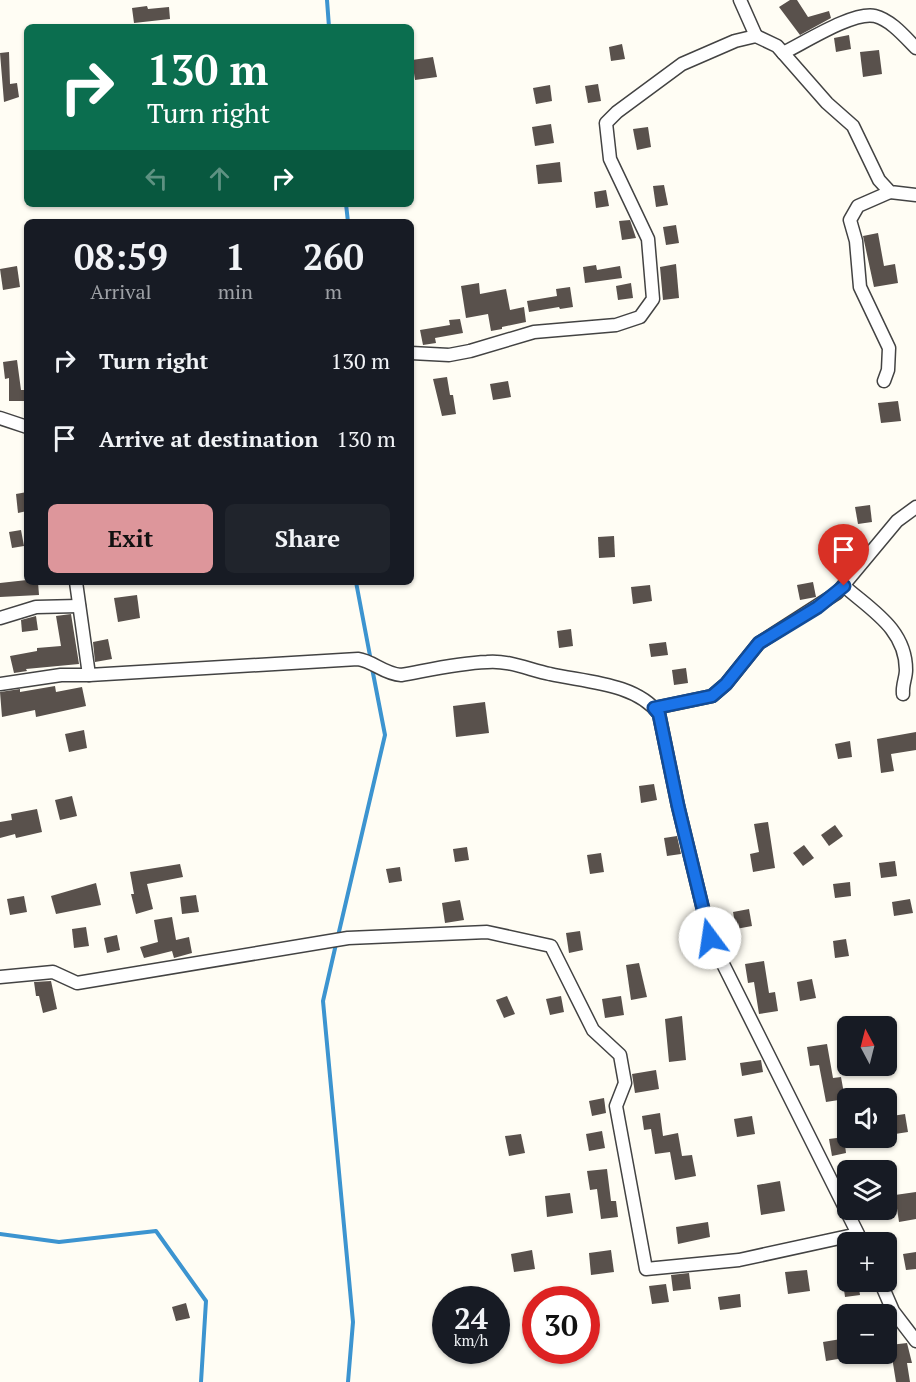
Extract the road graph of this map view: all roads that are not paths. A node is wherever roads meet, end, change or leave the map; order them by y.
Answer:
1 (740, 0) edge
2 (756, 36) junction
3 (916, 48) edge
4 (783, 53) junction
5 (890, 192) junction
6 (916, 195) edge
7 (414, 353) edge
8 (884, 381) dead end
9 (0, 418) edge
10 (24, 426) edge
11 (916, 507) edge
12 (76, 585) edge
13 (844, 586) junction
14 (78, 606) junction
15 (0, 618) edge
16 (89, 675) junction
17 (0, 684) edge
18 (903, 694) dead end
19 (654, 708) junction
20 (0, 977) edge
21 (857, 1232) edge
22 (837, 1242) edge
23 (885, 1292) edge
24 (916, 1341) edge

1 - 2 street
2 - 4 street
2 - 7 street
3 - 4 street
4 - 5 street
5 - 6 street
5 - 8 street
9 - 10 street
11 - 13 street
12 - 14 street
13 - 18 street
13 - 19 street
14 - 15 street
14 - 16 street
16 - 17 street
16 - 19 street
19 - 21 street
20 - 22 street
23 - 24 street

